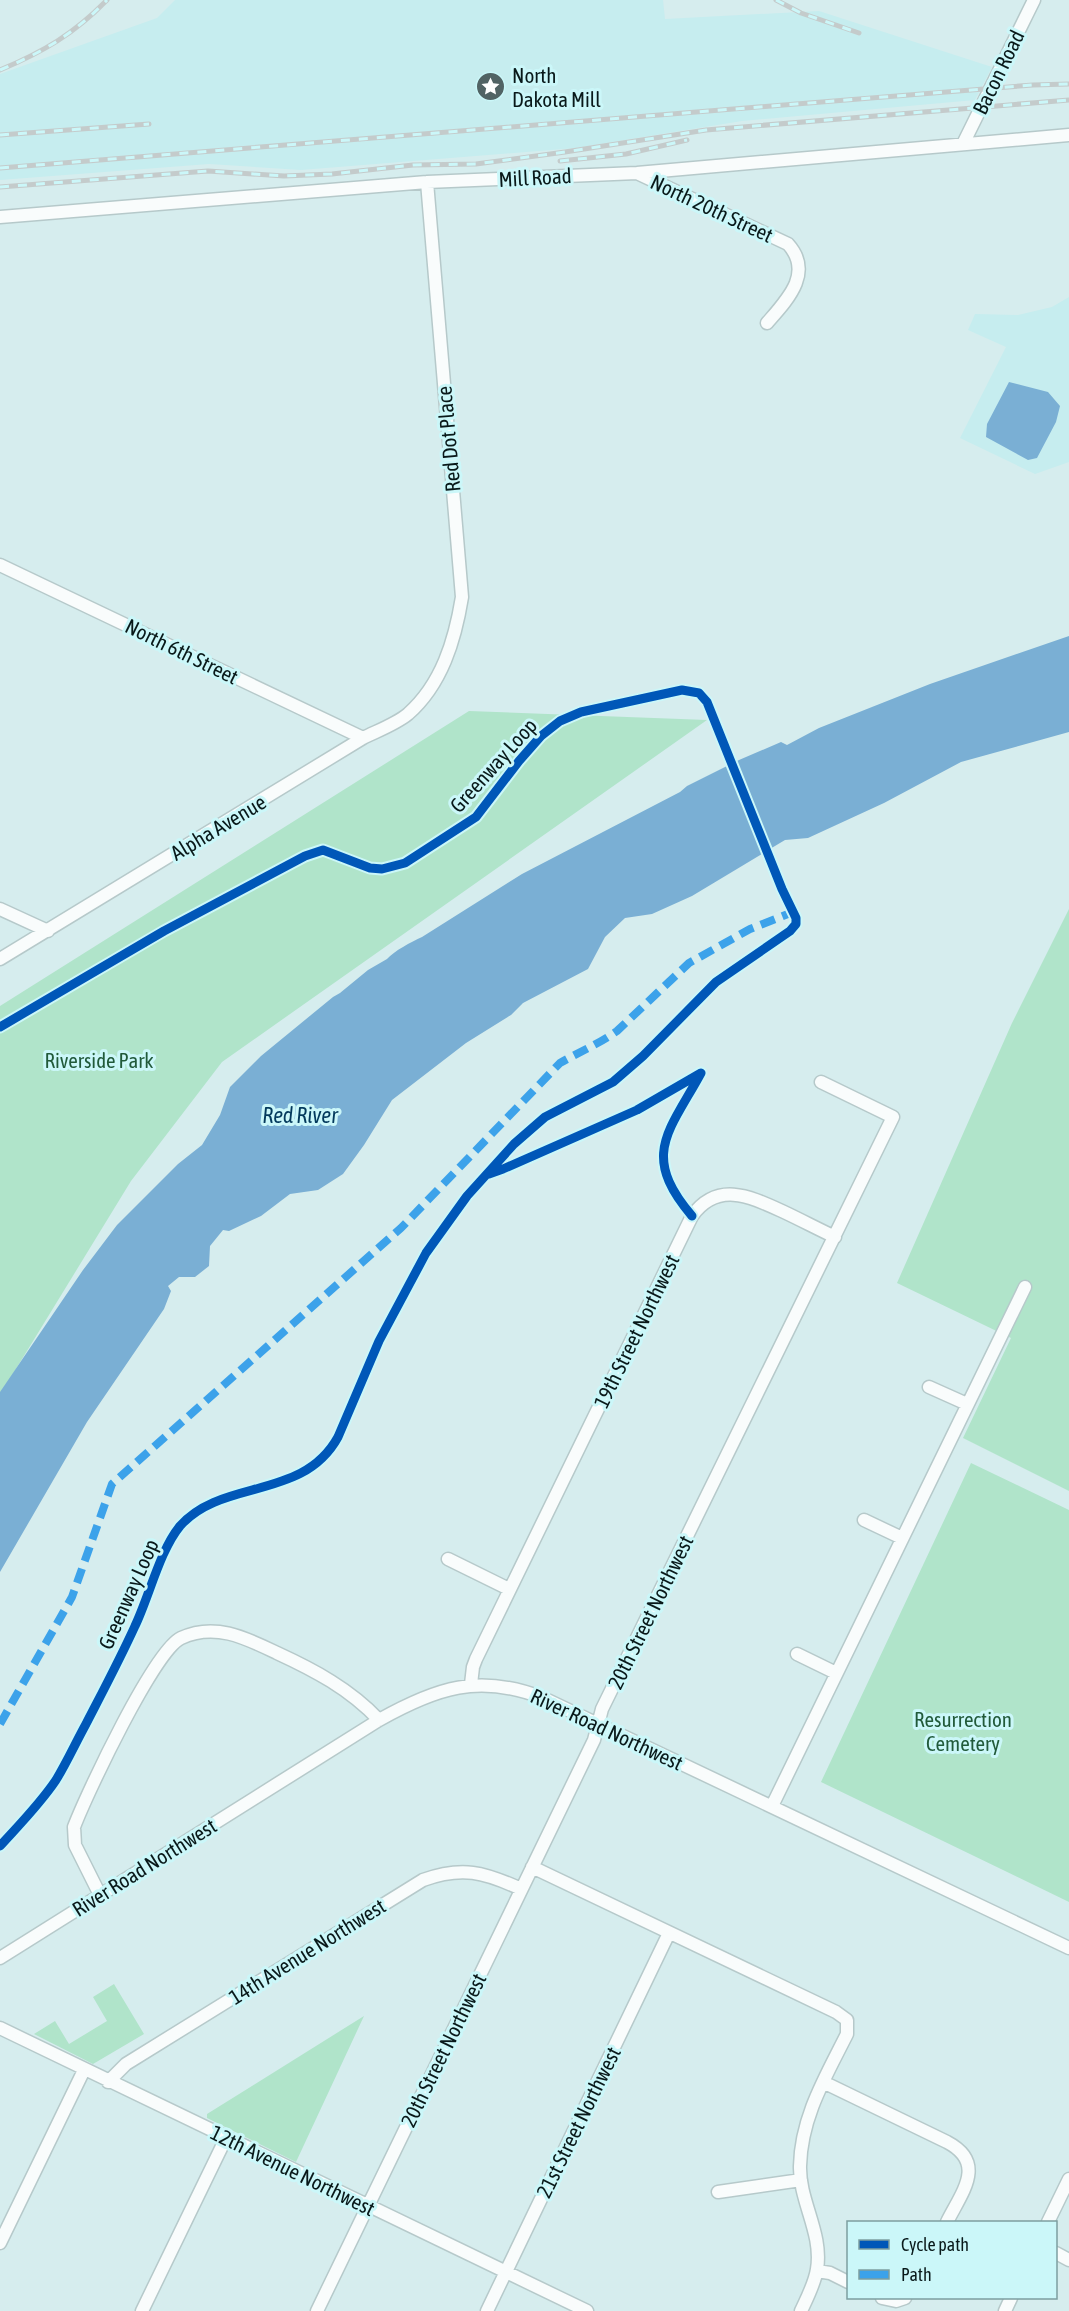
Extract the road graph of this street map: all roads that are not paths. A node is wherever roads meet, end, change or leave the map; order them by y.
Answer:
1 (1034, 0) edge
2 (1069, 135) edge
3 (963, 144) junction
4 (637, 173) junction
5 (427, 182) junction
6 (0, 217) edge
7 (767, 323) dead end
8 (0, 565) edge
9 (429, 689) joint
10 (363, 738) junction
11 (0, 909) edge
12 (48, 932) junction
13 (0, 960) edge
14 (821, 1082) dead end
15 (835, 1237) junction
16 (1025, 1287) dead end
17 (929, 1387) dead end
18 (967, 1404) junction
19 (864, 1520) dead end
20 (902, 1538) junction
21 (448, 1559) dead end
22 (510, 1589) junction
23 (797, 1654) dead end
24 (836, 1673) junction
25 (471, 1684) junction
26 (379, 1720) junction
27 (598, 1725) junction
28 (772, 1806) junction
29 (532, 1867) junction
30 (521, 1888) junction
31 (100, 1895) junction
32 (669, 1933) junction
33 (1069, 1948) edge
34 (0, 1958) edge
35 (0, 2028) edge
36 (84, 2070) junction
37 (108, 2082) junction
38 (823, 2082) junction
39 (226, 2138) junction
40 (1069, 2179) edge
41 (801, 2180) junction
42 (718, 2193) dead end
43 (367, 2206) junction
44 (948, 2221) edge
45 (1049, 2221) edge
46 (0, 2243) edge
47 (506, 2271) junction
48 (817, 2271) junction
49 (847, 2281) edge
50 (887, 2299) edge
51 (902, 2299) edge
52 (142, 2311) edge
53 (317, 2311) edge
54 (487, 2311) edge
55 (587, 2311) edge
56 (801, 2311) edge

1 - 3 street, Bacon Road
2 - 3 street, Mill Road
3 - 4 street, Mill Road
4 - 5 street, Mill Road
4 - 7 street, North 20th Street
5 - 6 street, Mill Road
5 - 9 street, Red Dot Place
8 - 10 street, North 6th Street
9 - 10 street, Alpha Avenue
10 - 12 street, Alpha Avenue
11 - 12 street
12 - 13 street, Alpha Avenue
14 - 15 street, 20th Street Northwest
15 - 22 street, 19th Street Northwest
15 - 27 street, 20th Street Northwest
16 - 18 street
17 - 18 street
18 - 20 street
19 - 20 street
20 - 24 street
21 - 22 street
22 - 25 street, 19th Street Northwest
23 - 24 street
24 - 28 street
25 - 26 street, River Road Northwest
25 - 27 street, River Road Northwest
26 - 31 street, River Road Northwest
26 - 31 street
27 - 28 street, River Road Northwest
27 - 29 street, 20th Street Northwest
28 - 33 street, River Road Northwest
29 - 30 street, 20th Street Northwest
29 - 32 street
30 - 37 street, 14th Avenue Northwest
30 - 43 street, 20th Street Northwest
31 - 34 street, River Road Northwest
32 - 38 street
32 - 47 street, 21st Street Northwest
35 - 36 street, 12th Avenue Northwest
36 - 37 street, 12th Avenue Northwest
36 - 46 street
37 - 39 street, 12th Avenue Northwest
38 - 41 street
38 - 44 street
39 - 43 street, 12th Avenue Northwest
39 - 52 street
40 - 45 street
41 - 42 street
41 - 48 street
43 - 47 street, 12th Avenue Northwest
43 - 53 street, 20th Street Northwest
47 - 54 street, 21st Street Northwest
47 - 55 street, 12th Avenue Northwest
48 - 49 street
48 - 56 street
50 - 51 street

